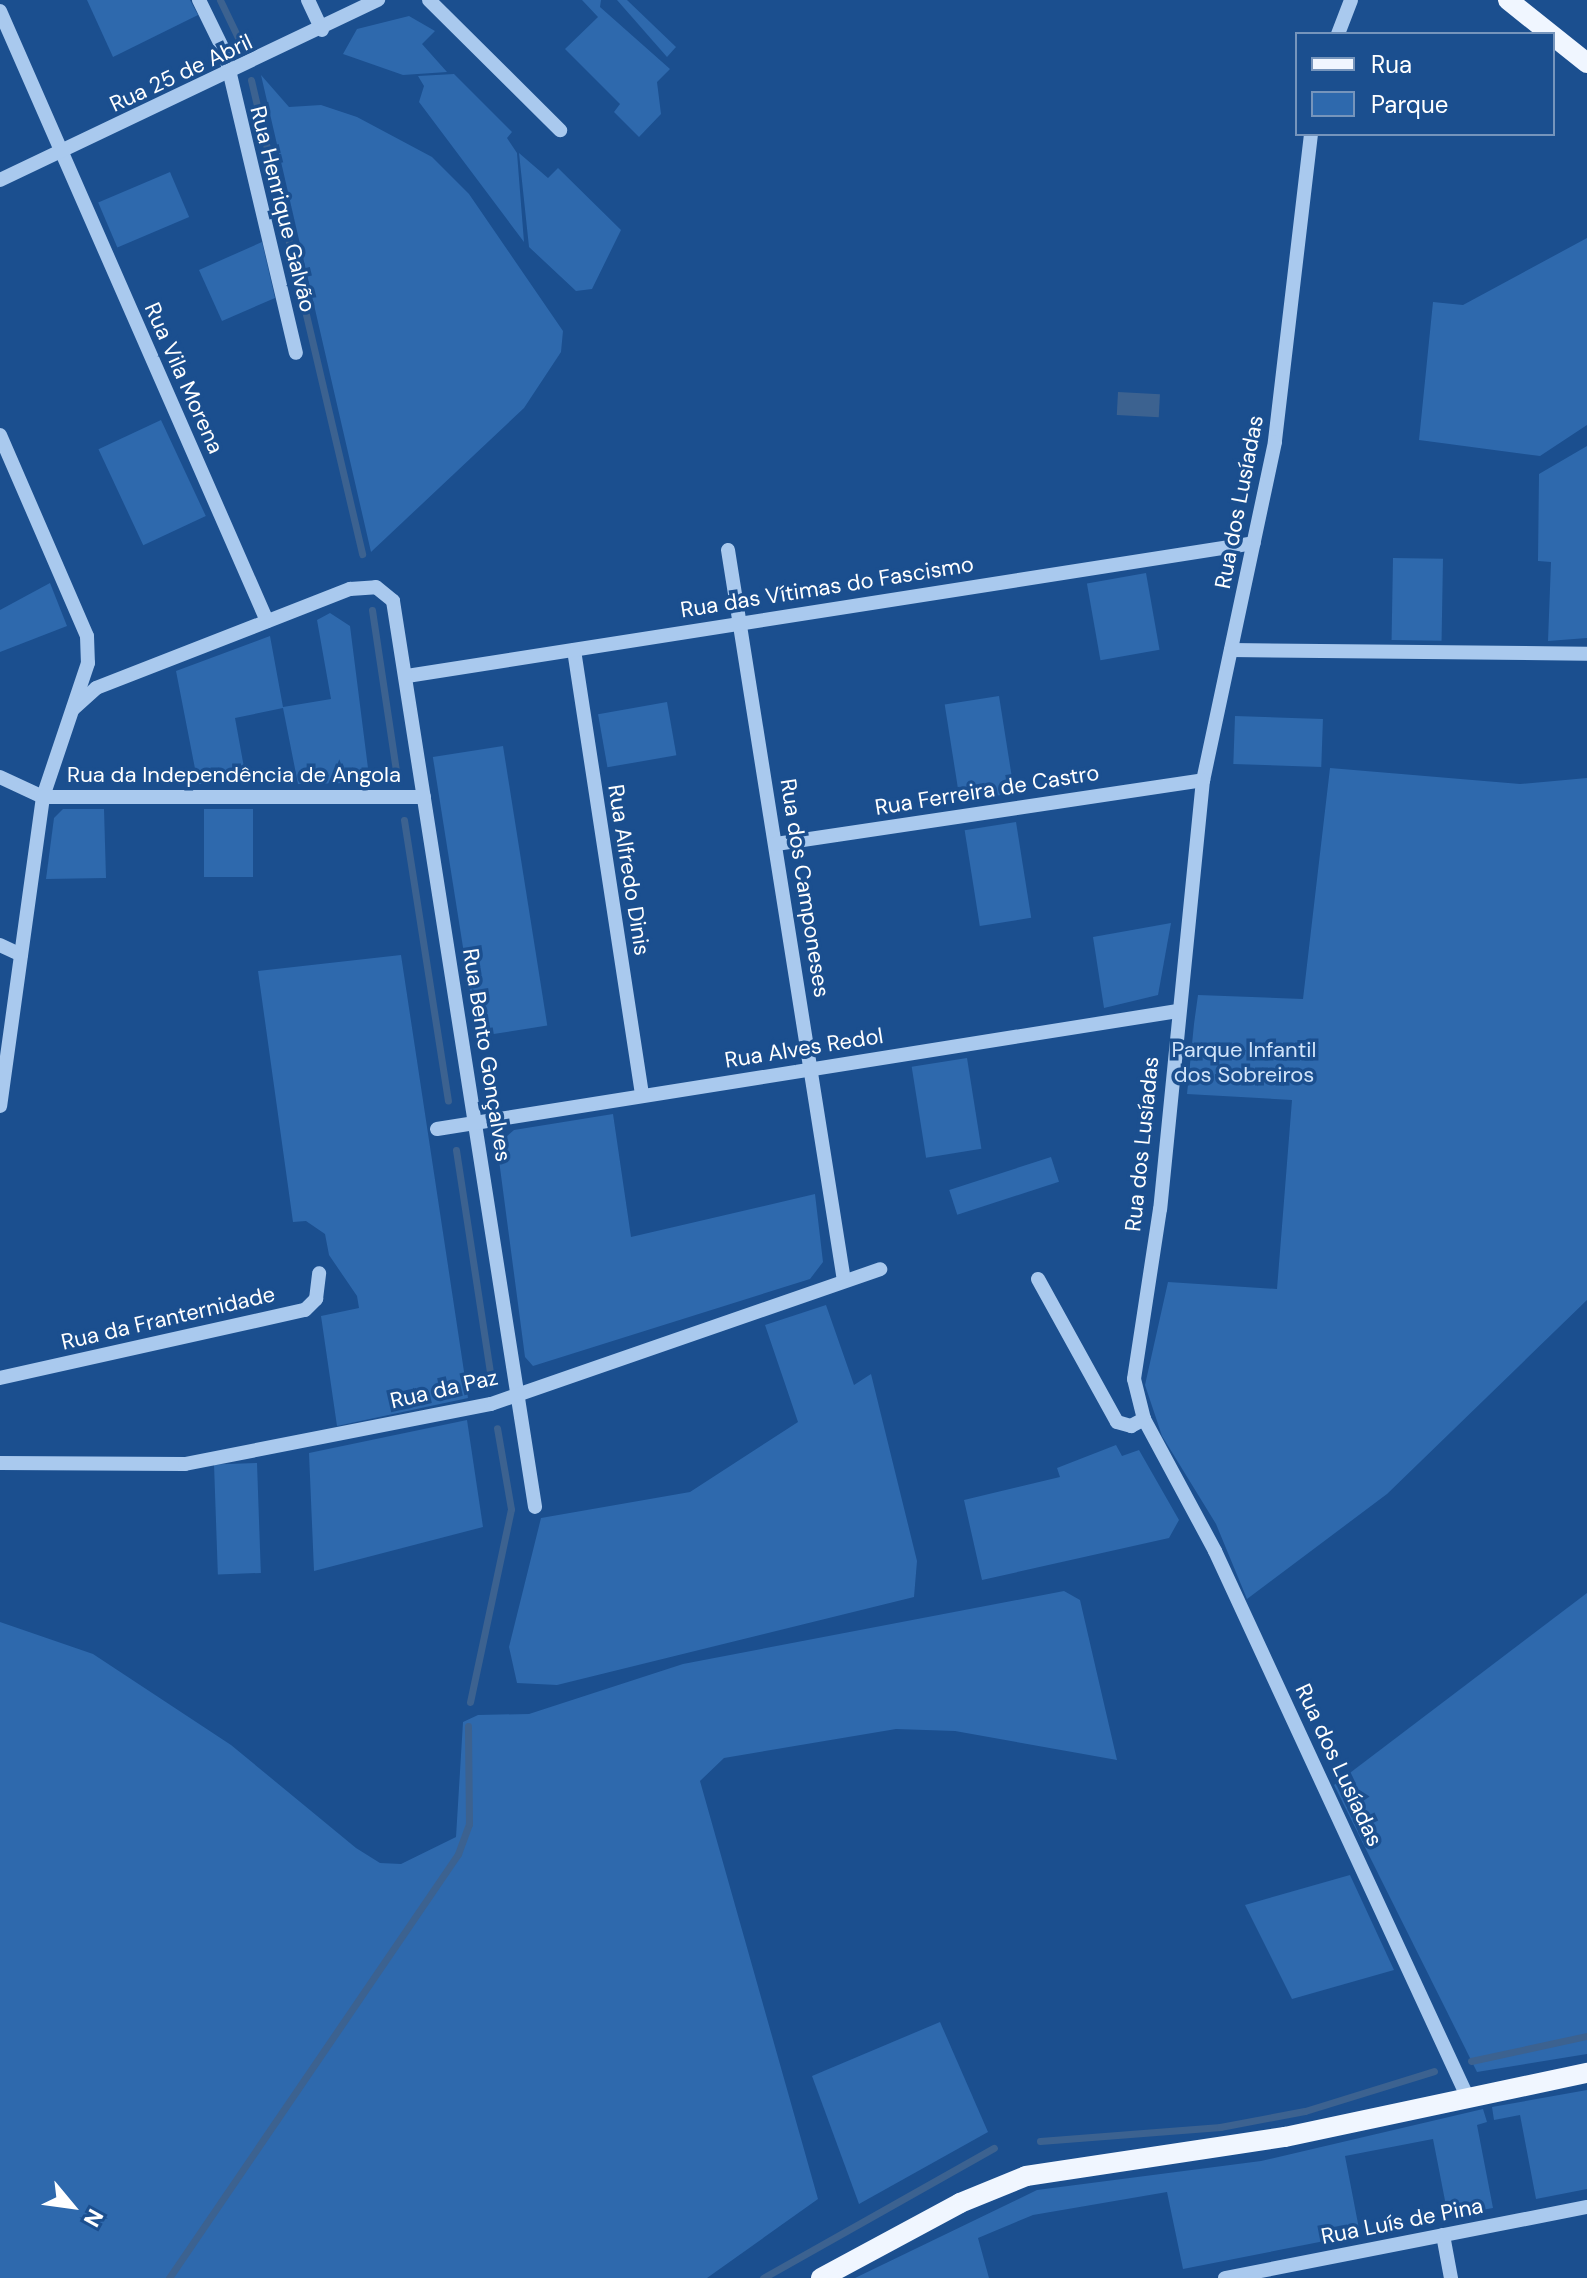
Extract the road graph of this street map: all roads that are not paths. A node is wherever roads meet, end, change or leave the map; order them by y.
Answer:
1 (199, 0) edge
2 (308, 0) edge
3 (378, 0) edge
4 (429, 0) edge
5 (1351, 0) edge
6 (1519, 3) edge
7 (0, 11) edge
8 (322, 30) junction
9 (1339, 32) edge
10 (1552, 32) edge
11 (1555, 35) edge
12 (1587, 63) edge
13 (228, 76) junction
14 (560, 130) dead end
15 (1311, 136) edge
16 (60, 153) junction
17 (0, 180) edge
18 (296, 353) dead end
19 (0, 435) edge
20 (1254, 543) junction
21 (728, 550) dead end
22 (267, 621) junction
23 (739, 623) junction
24 (574, 650) junction
25 (1231, 650) junction
26 (1587, 654) edge
27 (407, 676) junction
28 (73, 709) junction
29 (0, 777) edge
30 (1203, 780) junction
31 (43, 797) junction
32 (424, 797) junction
33 (776, 844) junction
34 (0, 945) edge
35 (21, 955) junction
36 (1178, 1011) junction
37 (811, 1070) junction
38 (642, 1096) junction
39 (0, 1106) edge
40 (476, 1122) junction
41 (437, 1129) dead end
42 (880, 1269) dead end
43 (319, 1273) dead end
44 (1038, 1279) dead end
45 (844, 1281) junction
46 (0, 1378) edge
47 (516, 1395) junction
48 (1144, 1419) junction
49 (0, 1463) edge
50 (535, 1507) dead end
51 (1587, 2073) edge
52 (1466, 2094) junction
53 (1587, 2207) edge
54 (1443, 2235) junction
55 (821, 2278) edge
56 (1225, 2278) edge
57 (1451, 2278) edge

1 - 13 street, Rua Henrique Galvão
2 - 8 street
3 - 8 street, Rua 25 de Abril
4 - 14 street
5 - 9 street
6 - 10 main road
7 - 16 street, Rua Vila Morena
8 - 13 street, Rua 25 de Abril
11 - 12 main road
13 - 16 street, Rua 25 de Abril
13 - 18 street, Rua Henrique Galvão
15 - 20 street, Rua dos Lusíadas
16 - 17 street, Rua 25 de Abril
16 - 22 street, Rua Vila Morena
19 - 28 street
20 - 23 street, Rua das Vítimas do Fascismo
20 - 25 street, Rua dos Lusíadas
21 - 23 street, Rua dos Camponeses
22 - 27 street, Rua Bento Gonçalves
22 - 28 street
23 - 24 street, Rua das Vítimas do Fascismo
23 - 33 street, Rua dos Camponeses
24 - 27 street, Rua das Vítimas do Fascismo
24 - 38 street, Rua Alfredo Dinis
25 - 26 street
25 - 30 street, Rua dos Lusíadas
27 - 32 street, Rua Bento Gonçalves
28 - 31 street
29 - 31 street
30 - 33 street, Rua Ferreira de Castro
30 - 36 street, Rua dos Lusíadas
31 - 32 street, Rua da Independência de Angola
31 - 35 street
32 - 40 street, Rua Bento Gonçalves
33 - 37 street, Rua dos Camponeses
34 - 35 street
35 - 39 street
36 - 37 street, Rua Alves Redol
36 - 48 street, Rua dos Lusíadas
37 - 38 street, Rua Alves Redol
37 - 45 street, Rua dos Camponeses
38 - 40 street, Rua Alves Redol
40 - 41 street, Rua Alves Redol
40 - 47 street, Rua Bento Gonçalves
42 - 45 street, Rua da Paz
43 - 46 street, Rua da Franternidade
44 - 48 street
45 - 47 street, Rua da Paz
47 - 49 street, Rua da Paz
47 - 50 street, Rua Bento Gonçalves
48 - 52 street, Rua dos Lusíadas
51 - 52 main road
52 - 55 main road
53 - 54 street, Rua Luís de Pina
54 - 56 street, Rua Luís de Pina
54 - 57 street

